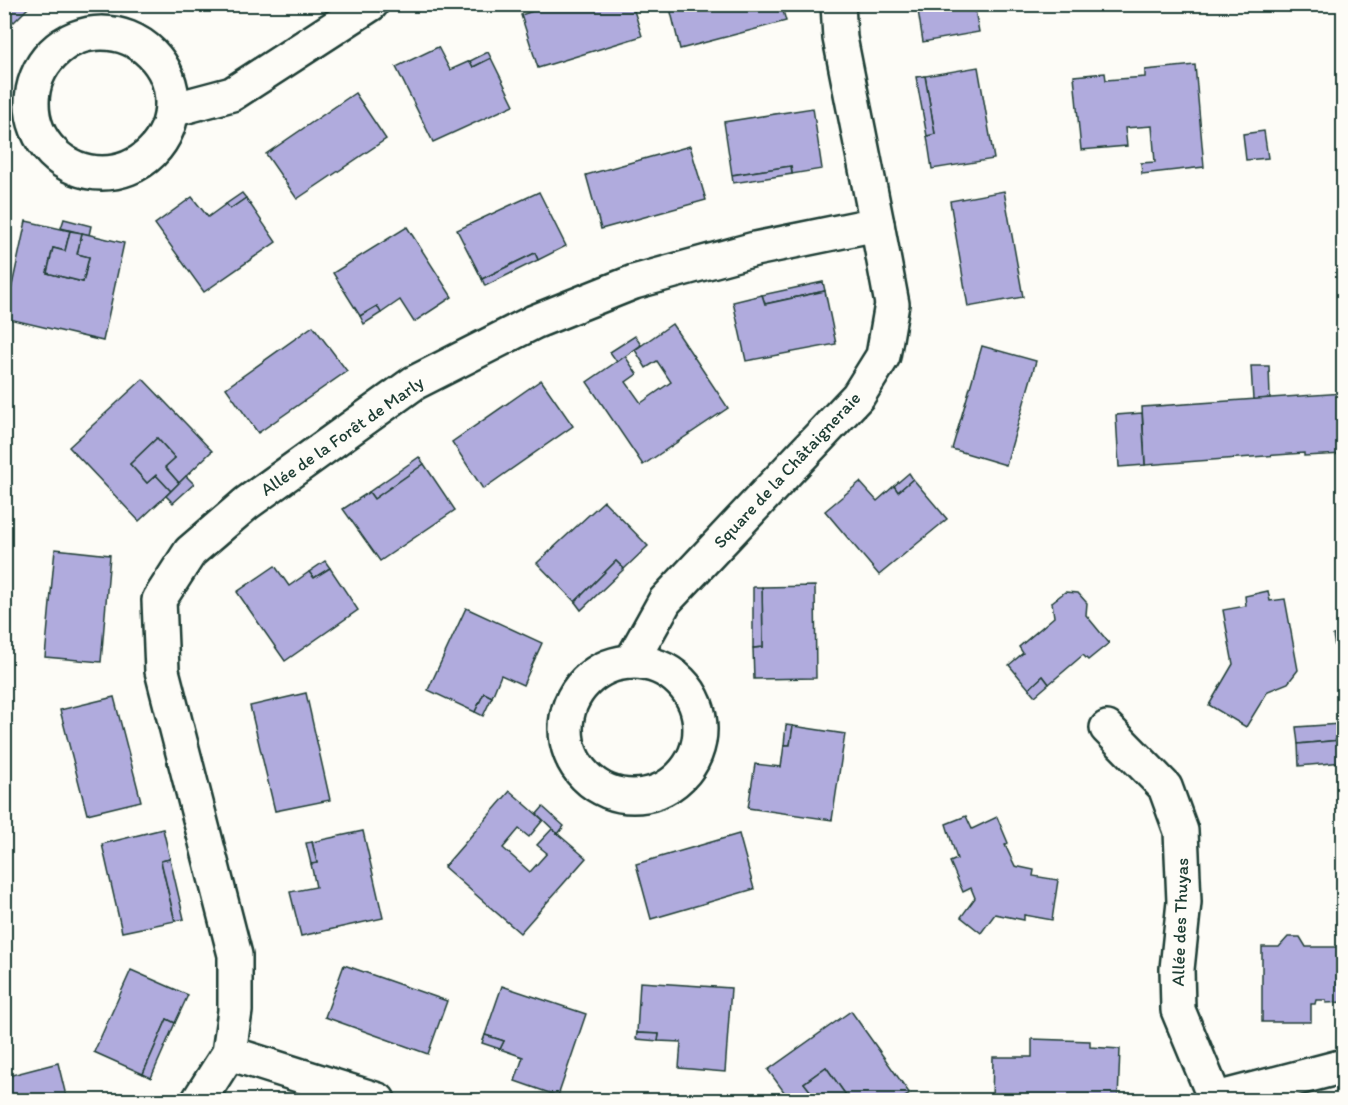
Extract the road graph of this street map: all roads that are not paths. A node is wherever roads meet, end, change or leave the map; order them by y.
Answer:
1 (371, 4) edge
2 (838, 4) edge
3 (172, 110) junction
4 (877, 224) junction
5 (631, 662) junction
6 (1107, 728) dead end
7 (228, 1053) junction
8 (1344, 1066) edge
9 (1214, 1100) edge
10 (199, 1101) edge
11 (378, 1101) edge

1 - 3 street
2 - 4 street
3 - 3 street
4 - 5 street, Square de la Châtaigneraie
4 - 7 street, Allée de la Forêt de Marly
5 - 5 street
6 - 9 street, Allée des Thuyas
7 - 10 street, Allée de la Forêt de Marly
7 - 11 street
8 - 9 street

